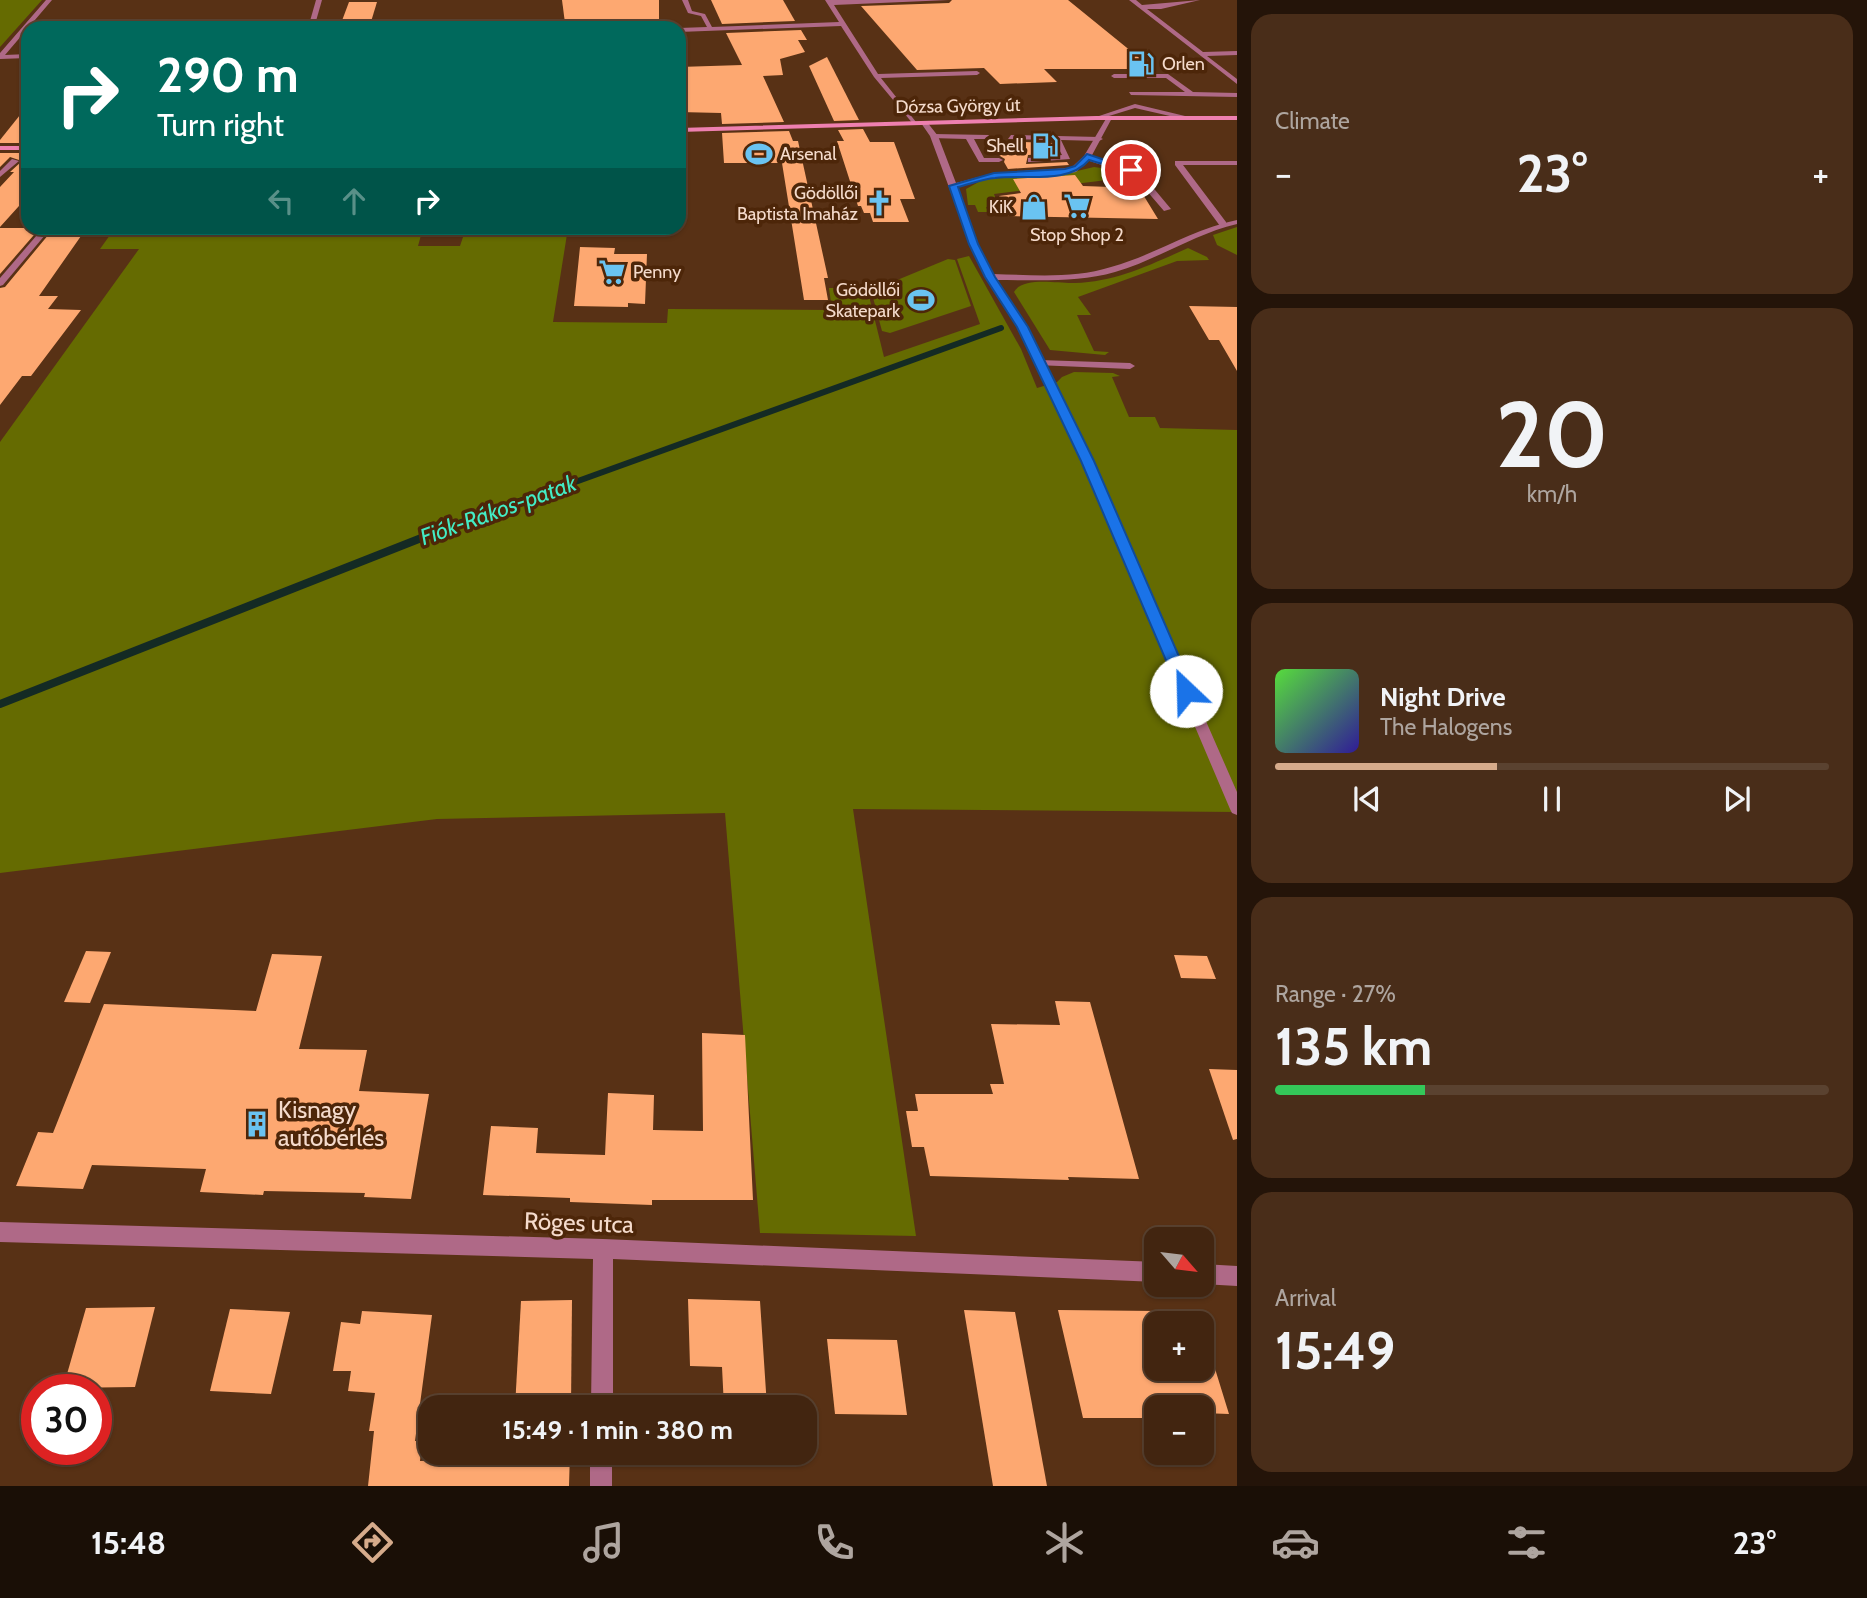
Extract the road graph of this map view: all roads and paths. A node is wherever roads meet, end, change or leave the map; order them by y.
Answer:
1 (50, 0) edge
2 (319, 0) edge
3 (685, 0) edge
4 (946, 0) edge
5 (1132, 0) edge
6 (1197, 0) edge
7 (829, 2) edge
8 (1141, 7) junction
9 (32, 21) edge
10 (312, 21) edge
11 (843, 24) junction
12 (710, 28) junction
13 (686, 30) edge
14 (21, 33) edge
15 (1237, 53) edge
16 (1202, 54) junction
17 (21, 56) edge
18 (0, 57) edge
19 (977, 73) dead end
20 (876, 76) junction
21 (1237, 82) edge
22 (1131, 93) junction
23 (1190, 93) junction
24 (1237, 95) edge
25 (1135, 106) junction
26 (1183, 117) junction
27 (1096, 118) junction
28 (1109, 118) junction
29 (1237, 118) edge
30 (914, 123) junction
31 (925, 123) junction
32 (686, 130) edge
33 (934, 136) junction
34 (970, 137) junction
35 (986, 137) dead end
36 (1011, 137) dead end
37 (1056, 137) junction
38 (1099, 139) junction
39 (0, 148) edge
40 (21, 148) edge
41 (1087, 157) junction
42 (999, 160) dead end
43 (1031, 160) dead end
44 (15, 161) dead end
45 (1237, 163) edge
46 (0, 175) edge
47 (953, 186) junction
48 (1167, 209) dead end
49 (1237, 222) edge
50 (1223, 224) junction
51 (41, 235) edge
52 (990, 277) junction
53 (0, 283) edge
54 (1039, 363) junction
55 (1130, 366) dead end
56 (1237, 809) edge
57 (0, 1232) edge
58 (603, 1249) junction
59 (1144, 1271) edge
60 (1214, 1275) edge
61 (1237, 1276) edge
62 (602, 1395) edge
63 (601, 1465) edge
64 (601, 1486) edge

1 - 9 street
2 - 10 street
3 - 12 street
4 - 7 street
5 - 8 street
6 - 8 street
7 - 11 street
8 - 16 street
11 - 12 street
11 - 20 street
12 - 13 street
14 - 18 street
15 - 16 street
16 - 21 street
17 - 18 street
19 - 20 street
20 - 30 street
22 - 23 street
22 - 23 street
22 - 25 street
23 - 24 street
25 - 26 street
25 - 27 street
26 - 28 main road, Dózsa György út
26 - 29 main road, Dózsa György út
27 - 28 main road, Dózsa György út
27 - 31 main road, Dózsa György út
28 - 38 street
30 - 31 main road, Dózsa György út
30 - 32 main road, Dózsa György út
31 - 33 street
33 - 34 street
33 - 47 street
34 - 35 street
34 - 42 street
36 - 37 street
37 - 38 street
37 - 43 street
38 - 41 street
39 - 40 main road
41 - 47 street
41 - 48 street
44 - 46 street
45 - 50 street
47 - 52 street
49 - 50 street
50 - 52 street
51 - 53 street
52 - 54 street
54 - 55 street
54 - 56 street
57 - 58 street, Röges utca
58 - 59 street, Röges utca
58 - 62 street
60 - 61 street
63 - 64 street

